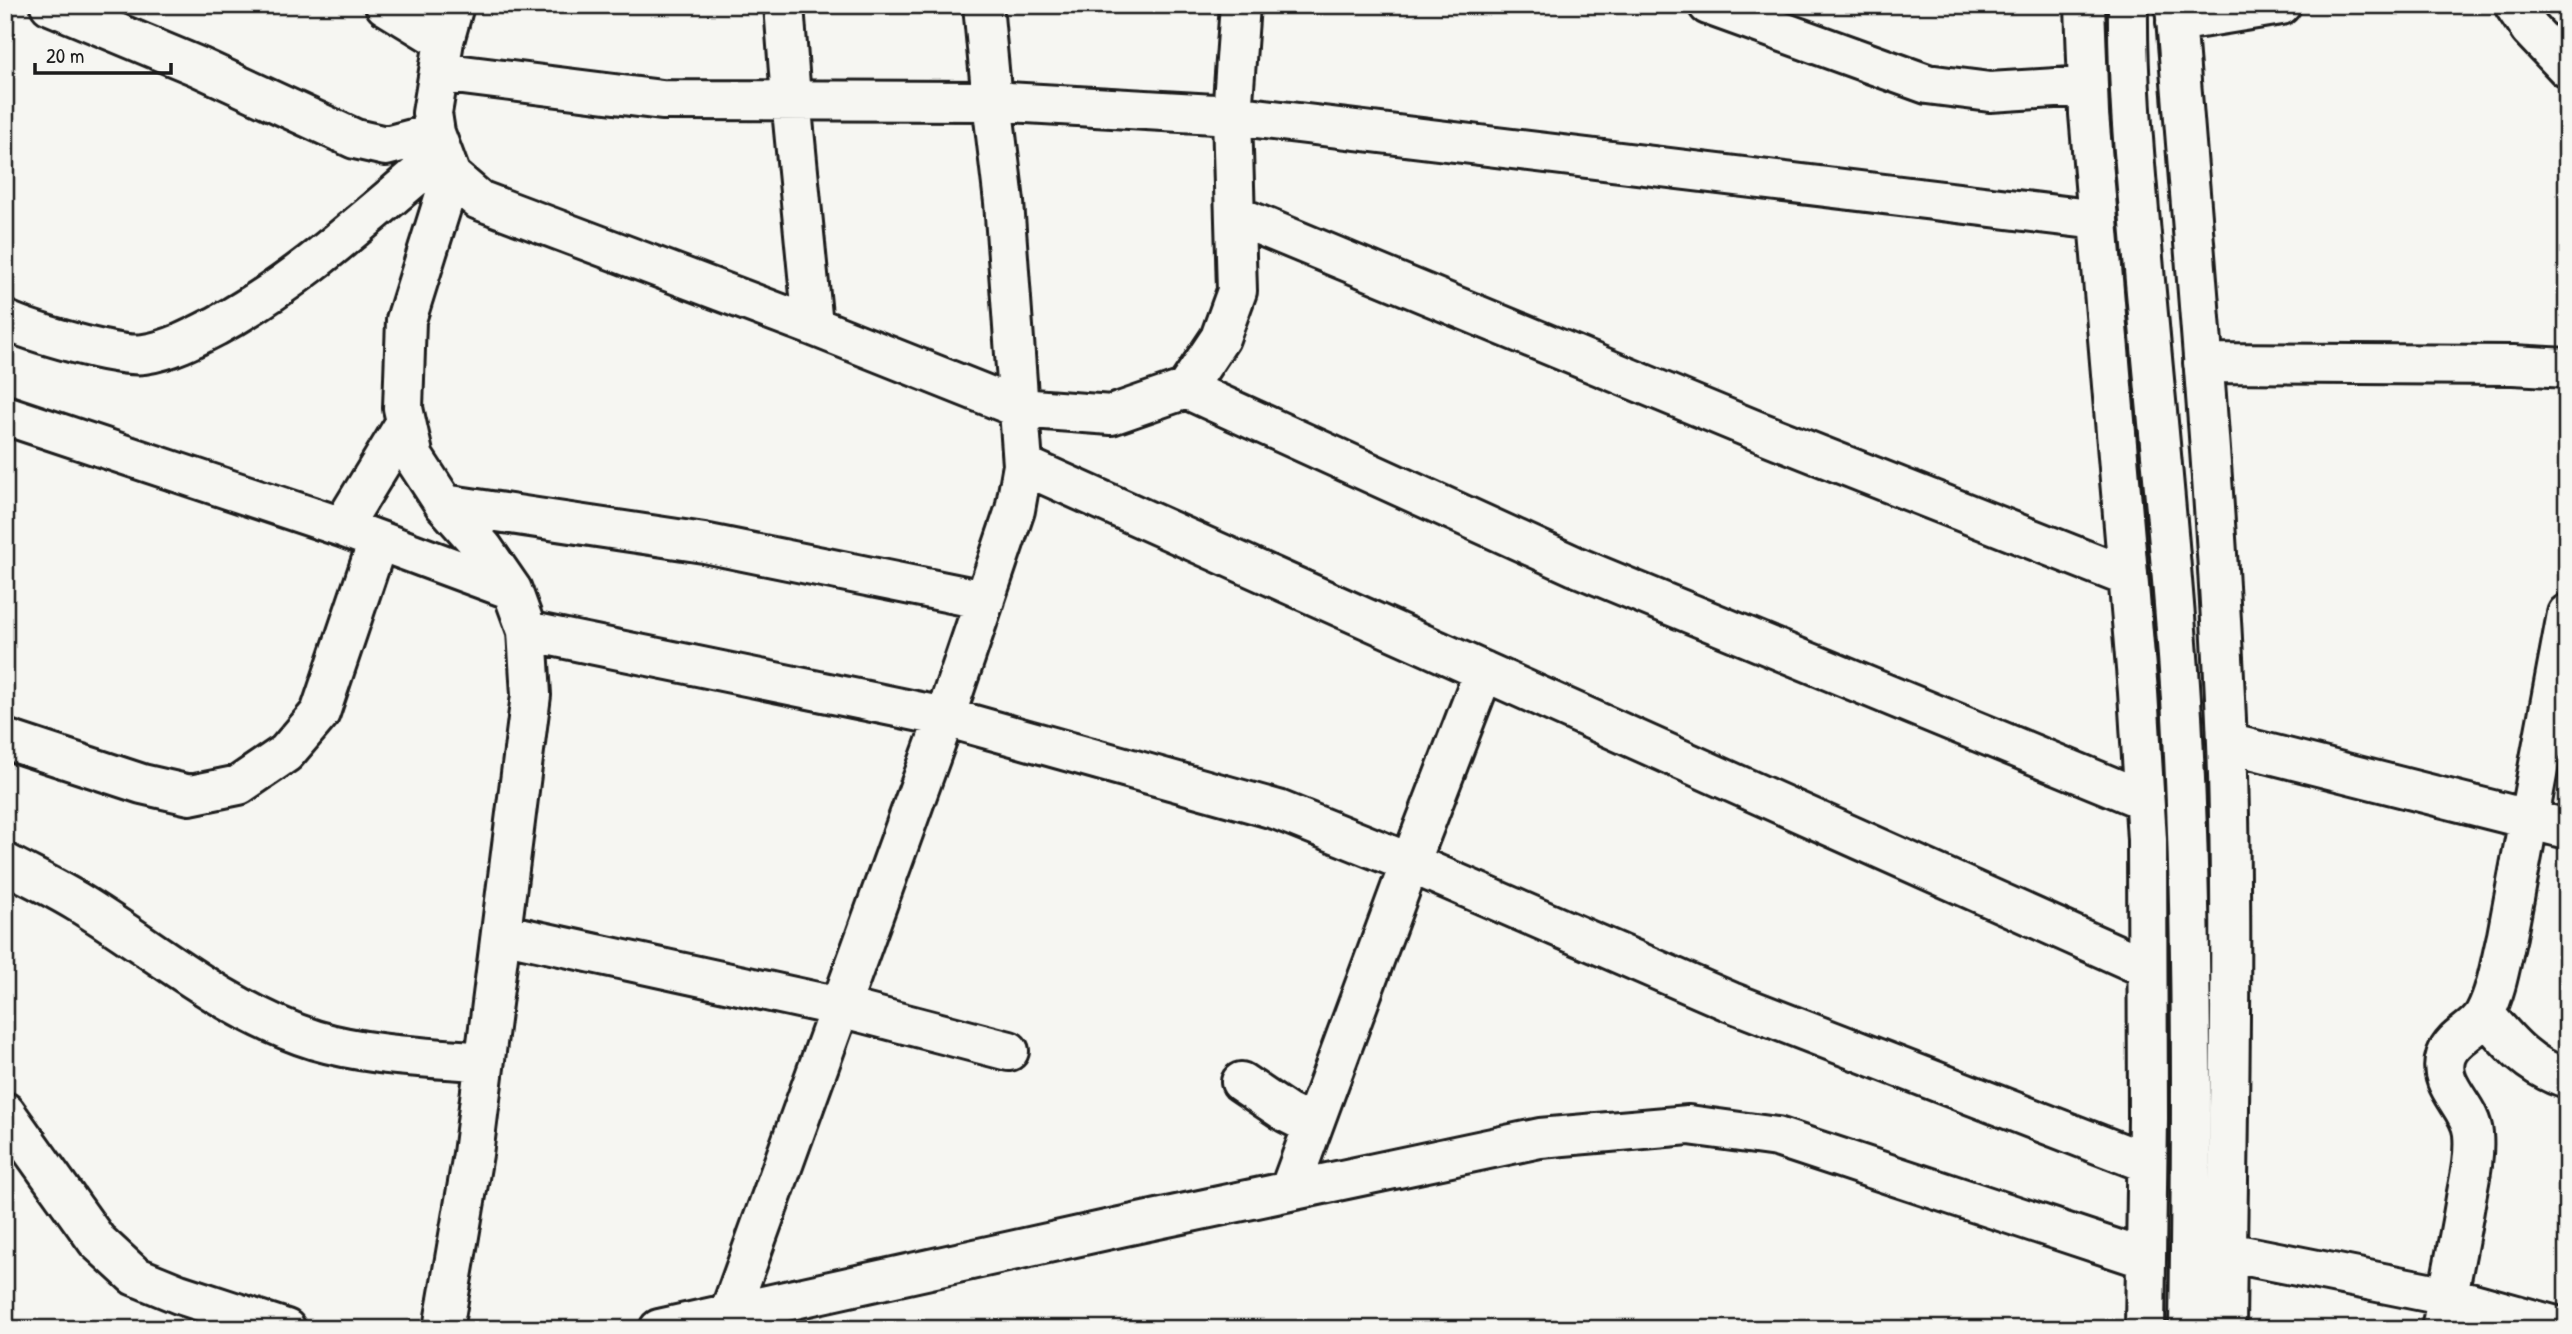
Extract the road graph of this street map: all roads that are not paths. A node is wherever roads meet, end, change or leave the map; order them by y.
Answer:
1 (50, 5) edge
2 (385, 5) edge
3 (784, 5) edge
4 (983, 5) edge
5 (1240, 5) edge
6 (1708, 5) edge
7 (2085, 5) edge
8 (2128, 5) edge
9 (2281, 5) edge
10 (2514, 5) edge
11 (2176, 14) edge
12 (446, 39) edge
13 (2567, 68) edge
14 (2088, 86) junction
15 (791, 99) junction
16 (992, 101) junction
17 (1231, 115) junction
18 (443, 154) junction
19 (1235, 215) junction
20 (2098, 220) junction
21 (5, 320) edge
22 (813, 326) junction
23 (2203, 363) junction
24 (2567, 368) edge
25 (1186, 389) junction
26 (1019, 408) junction
27 (5, 415) edge
28 (406, 422) junction
29 (1023, 466) junction
30 (444, 504) junction
31 (342, 527) junction
32 (378, 541) junction
33 (2128, 578) junction
34 (512, 590) junction
35 (985, 600) junction
36 (2567, 614) edge
37 (527, 631) junction
38 (1484, 671) junction
39 (945, 718) junction
40 (5, 739) edge
41 (2227, 743) junction
42 (2144, 800) junction
43 (2528, 820) junction
44 (2567, 829) edge
45 (5, 863) edge
46 (1410, 863) junction
47 (501, 933) junction
48 (2147, 968) junction
49 (840, 1007) junction
50 (2485, 1014) junction
51 (1009, 1051) dead end
52 (484, 1062) junction
53 (2567, 1080) edge
54 (1241, 1082) dead end
55 (5, 1112) edge
56 (1312, 1126) junction
57 (2147, 1163) junction
58 (1289, 1191) junction
59 (2227, 1252) junction
60 (2146, 1259) junction
61 (2445, 1312) edge
62 (730, 1321) edge
63 (286, 1329) edge
64 (443, 1329) edge
65 (659, 1329) edge
66 (2145, 1329) edge
67 (2189, 1329) edge
68 (2226, 1329) edge
69 (2567, 1329) edge

1 - 18 street
2 - 12 street
3 - 15 street
4 - 16 street
5 - 17 street
6 - 14 street
7 - 14 street
8 - 67 street
9 - 11 street
10 - 13 street
11 - 23 street
12 - 15 street
12 - 18 street
14 - 20 street
15 - 16 street
15 - 22 street
16 - 17 street
16 - 26 street
17 - 19 street
17 - 20 street
18 - 21 street
18 - 22 street
18 - 28 street
19 - 25 street
19 - 33 street
20 - 33 street
22 - 26 street
23 - 24 street
23 - 41 street
25 - 26 street
25 - 42 street
26 - 29 street
27 - 31 street
28 - 30 street
28 - 31 street
29 - 35 street
29 - 38 street
30 - 34 street
30 - 35 street
31 - 32 street
32 - 34 street
32 - 40 street
33 - 42 street
34 - 37 street
35 - 39 street
36 - 43 street
37 - 39 street
37 - 47 street
38 - 46 street
38 - 48 street
39 - 46 street
39 - 49 street
41 - 43 street
41 - 59 street
42 - 48 street
43 - 44 street
43 - 50 street
45 - 52 street
46 - 56 street
46 - 57 street
47 - 49 street
47 - 52 street
48 - 57 street
49 - 51 street
49 - 62 street
50 - 53 street
50 - 61 street
52 - 64 street
54 - 56 street
55 - 63 street
56 - 58 street
57 - 60 street
58 - 60 street
58 - 62 street
59 - 61 street
59 - 68 street
60 - 66 street
61 - 69 street
62 - 65 street

